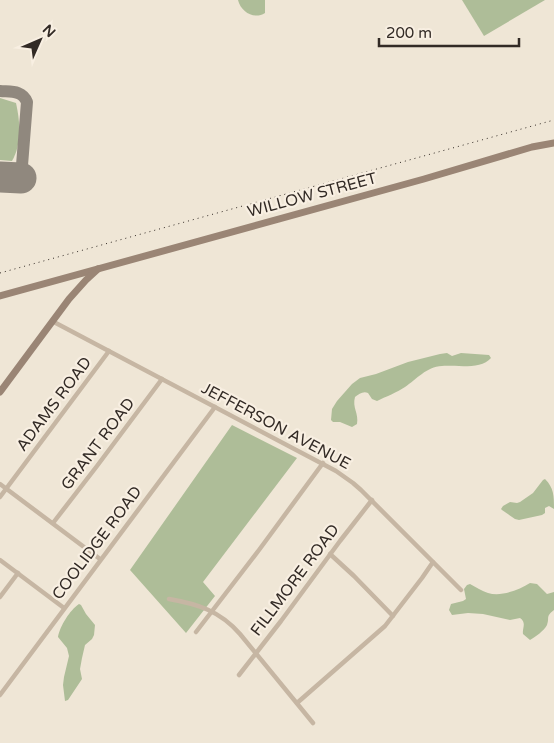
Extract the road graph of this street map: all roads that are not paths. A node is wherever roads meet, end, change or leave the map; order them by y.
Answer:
1 (554, 138) edge
2 (554, 143) edge
3 (532, 147) junction
4 (99, 268) junction
5 (73, 276) junction
6 (77, 290) junction
7 (0, 296) edge
8 (52, 321) junction
9 (109, 351) junction
10 (162, 379) junction
11 (0, 392) edge
12 (215, 406) junction
13 (323, 463) junction
14 (0, 484) edge
15 (6, 489) junction
16 (0, 496) edge
17 (372, 500) junction
18 (52, 523) junction
19 (330, 554) junction
20 (100, 559) junction
21 (0, 560) edge
22 (433, 562) junction
23 (18, 573) junction
24 (461, 590) dead end
25 (0, 597) edge
26 (169, 599) dead end
27 (64, 608) junction
28 (213, 611) junction
29 (393, 616) junction
30 (196, 632) dead end
31 (256, 653) junction
32 (239, 675) dead end
33 (0, 695) edge
34 (297, 703) junction
35 (312, 723) dead end

1 - 3 main road, WILLOW STREET
2 - 3 main road, WILLOW STREET
3 - 4 main road, WILLOW STREET
4 - 5 main road, WILLOW STREET
4 - 6 main road
5 - 6 main road
5 - 7 main road, WILLOW STREET
6 - 8 main road
8 - 9 street, JEFFERSON AVENUE
8 - 11 main road
9 - 10 street, JEFFERSON AVENUE
9 - 15 street, ADAMS ROAD
10 - 12 street, JEFFERSON AVENUE
10 - 18 street, GRANT ROAD
12 - 13 street, JEFFERSON AVENUE
12 - 20 street, COOLIDGE ROAD
13 - 17 street, JEFFERSON AVENUE
13 - 28 street
14 - 15 street
15 - 16 street, ADAMS ROAD
15 - 18 street
17 - 19 street, FILLMORE ROAD
17 - 22 street, JEFFERSON AVENUE
18 - 20 street
19 - 29 street
19 - 31 street, FILLMORE ROAD
20 - 27 street, COOLIDGE ROAD
21 - 23 street
22 - 24 street, JEFFERSON AVENUE
22 - 29 street
23 - 25 street
23 - 27 street
26 - 28 street
27 - 33 street, COOLIDGE ROAD
28 - 30 street
28 - 31 street
29 - 34 street
31 - 32 street, FILLMORE ROAD
31 - 34 street
34 - 35 street

